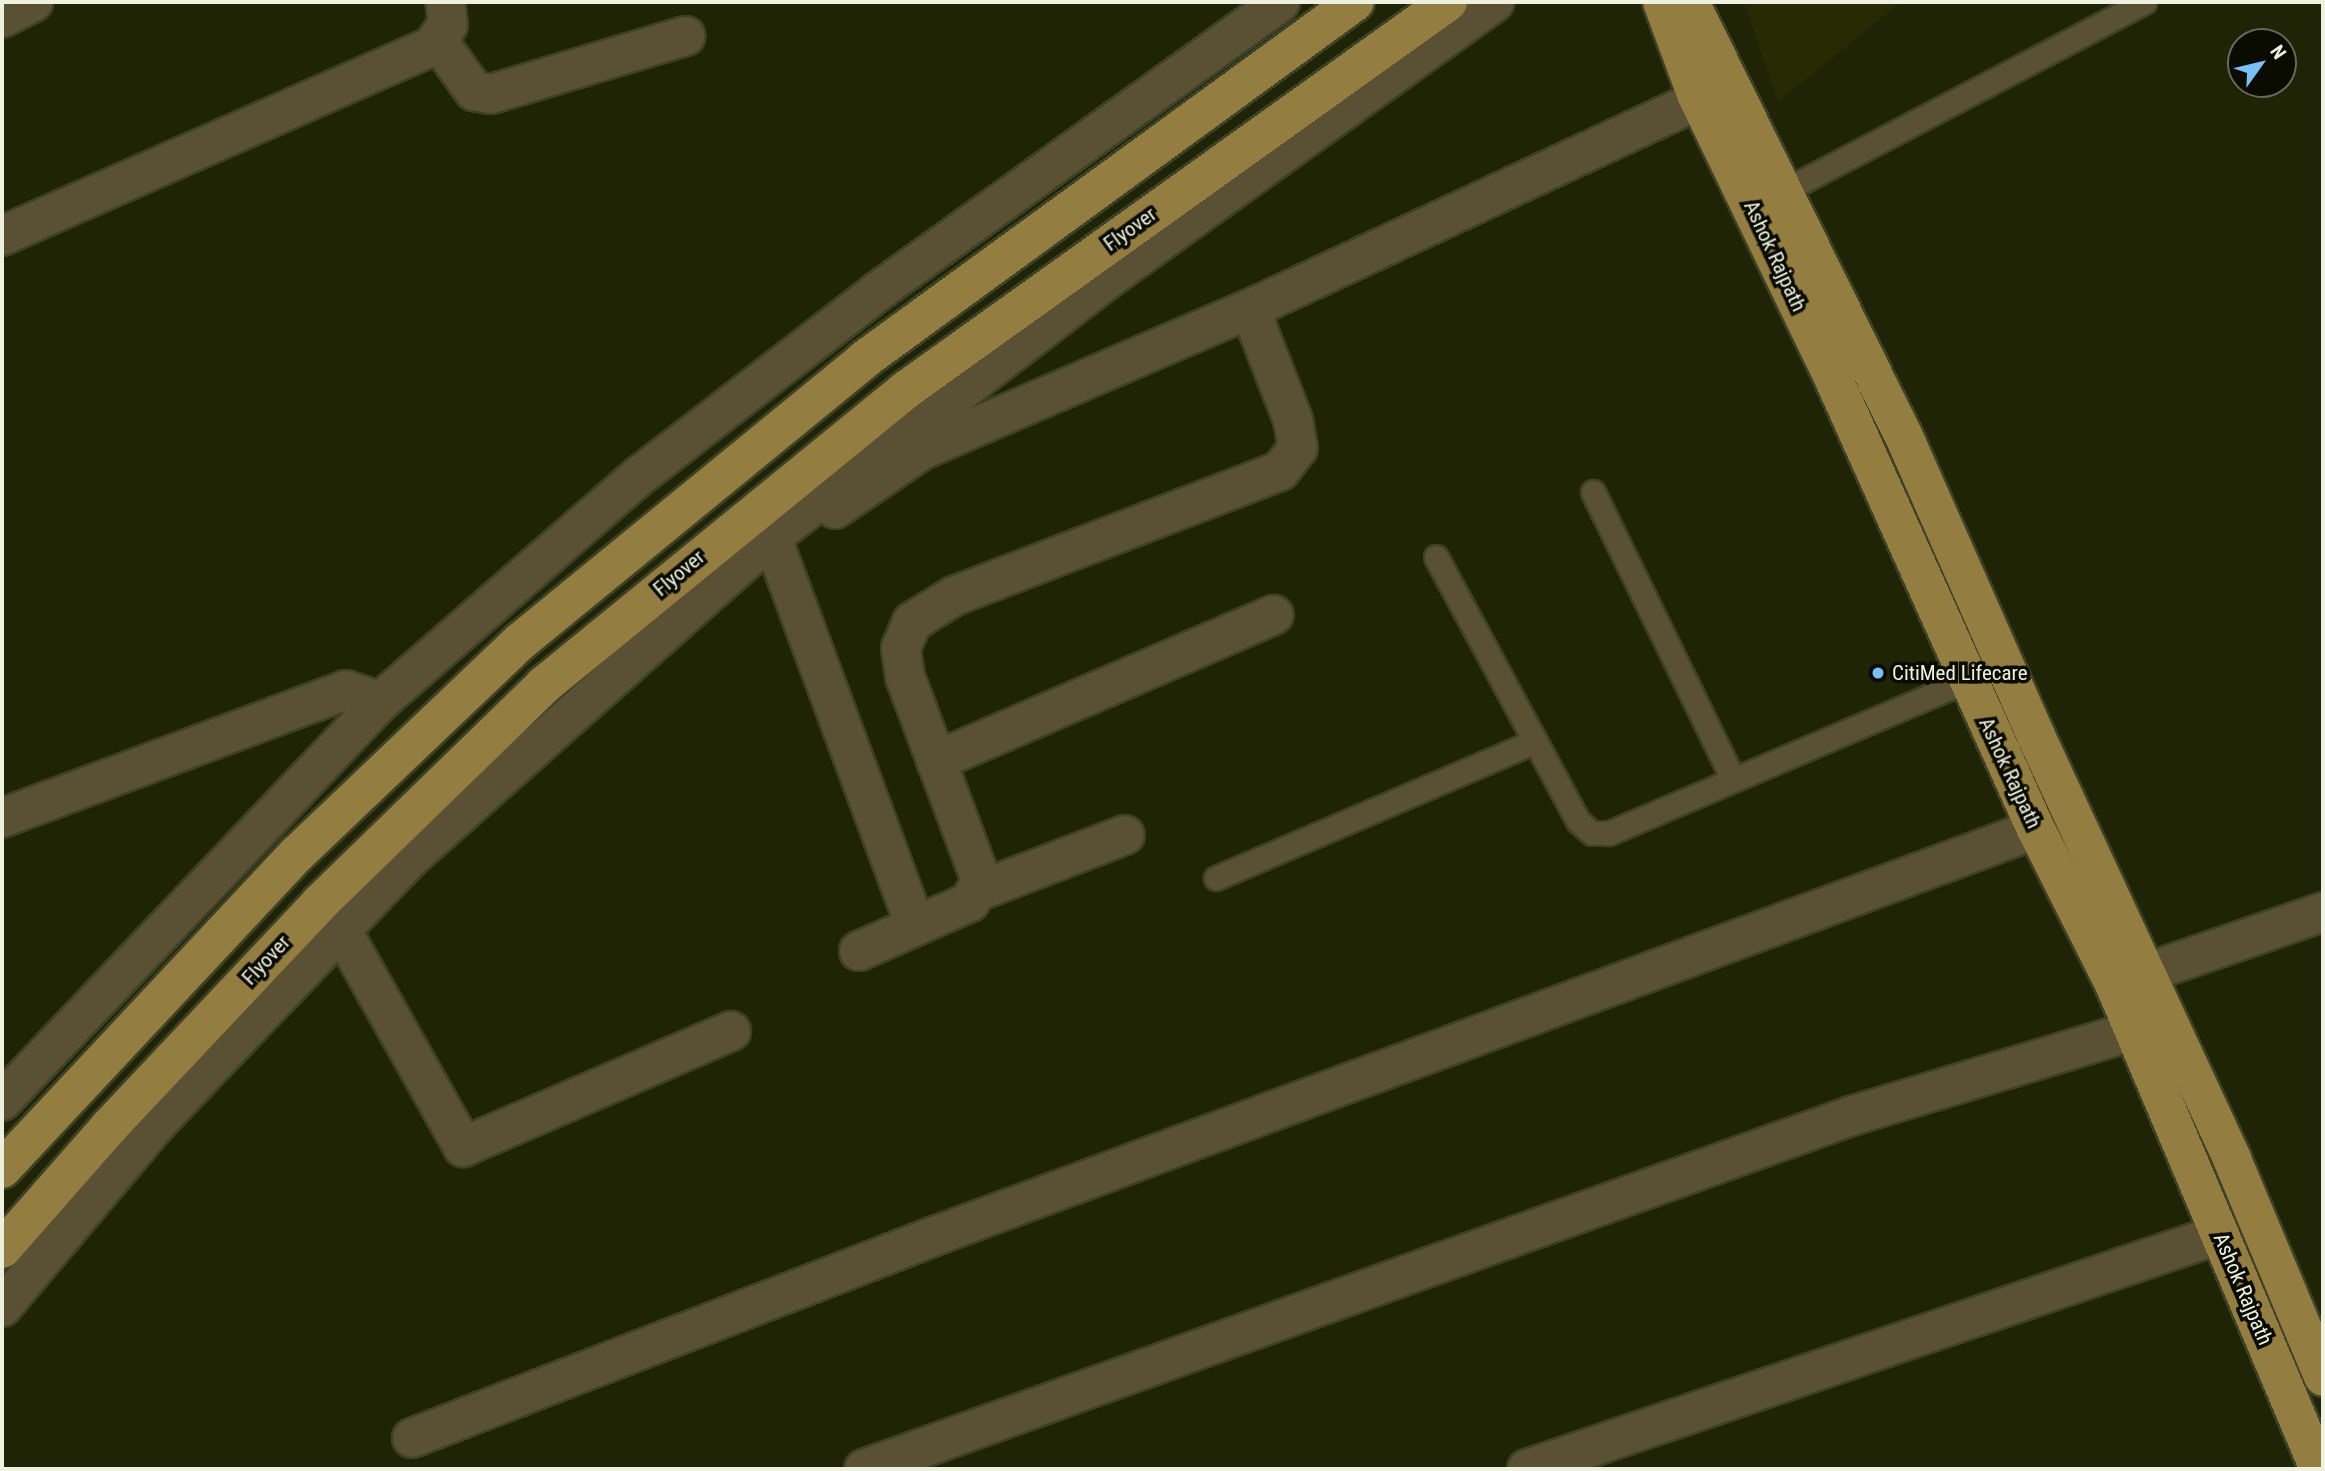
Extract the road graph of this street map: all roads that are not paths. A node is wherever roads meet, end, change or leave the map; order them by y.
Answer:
1 (33, 2) edge
2 (445, 2) edge
3 (1280, 2) edge
4 (1355, 2) edge
5 (1448, 2) edge
6 (1494, 2) edge
7 (1662, 2) edge
8 (1690, 2) edge
9 (2144, 2) edge
10 (2, 18) edge
11 (686, 36) dead end
12 (439, 41) junction
13 (1699, 100) junction
14 (1784, 191) junction
15 (2, 236) edge
16 (1250, 309) junction
17 (1593, 492) dead end
18 (772, 544) junction
19 (1437, 557) dead end
20 (1274, 615) dead end
21 (1967, 680) junction
22 (380, 702) junction
23 (1535, 741) junction
24 (936, 761) junction
25 (1733, 779) junction
26 (2, 818) edge
27 (2036, 829) junction
28 (1125, 835) dead end
29 (1216, 878) dead end
30 (979, 891) junction
31 (2323, 912) edge
32 (915, 925) junction
33 (342, 931) junction
34 (859, 951) dead end
35 (2130, 978) junction
36 (731, 1031) dead end
37 (2133, 1031) junction
38 (2, 1101) edge
39 (2, 1168) edge
40 (2220, 1234) junction
41 (2, 1249) edge
42 (2, 1307) edge
43 (2321, 1368) edge
44 (412, 1438) dead end
45 (864, 1469) edge
46 (1527, 1469) edge
47 (2319, 1469) edge

1 - 10 street
2 - 12 street
3 - 22 street
4 - 39 main road
5 - 41 main road, Flyover
6 - 18 street
7 - 13 main road, Ashok Rajpath
8 - 14 main road, Ashok Rajpath
9 - 14 lane
11 - 12 street
12 - 15 street
13 - 16 street
13 - 21 main road, Ashok Rajpath
14 - 35 main road, Ashok Rajpath
16 - 18 street
16 - 24 street
17 - 25 lane
18 - 32 street
18 - 33 street
19 - 23 lane
20 - 24 street
21 - 25 lane
21 - 27 main road, Ashok Rajpath
22 - 26 street
22 - 38 street
23 - 25 lane
23 - 29 lane
24 - 30 street
27 - 35 main road, Ashok Rajpath
27 - 44 street
28 - 30 street
30 - 32 street
31 - 35 street
32 - 34 street
33 - 36 street
33 - 42 street
35 - 37 main road, Ashok Rajpath
35 - 43 main road, Ashok Rajpath
37 - 40 main road, Ashok Rajpath
37 - 45 street
40 - 46 street
40 - 47 main road, Ashok Rajpath

